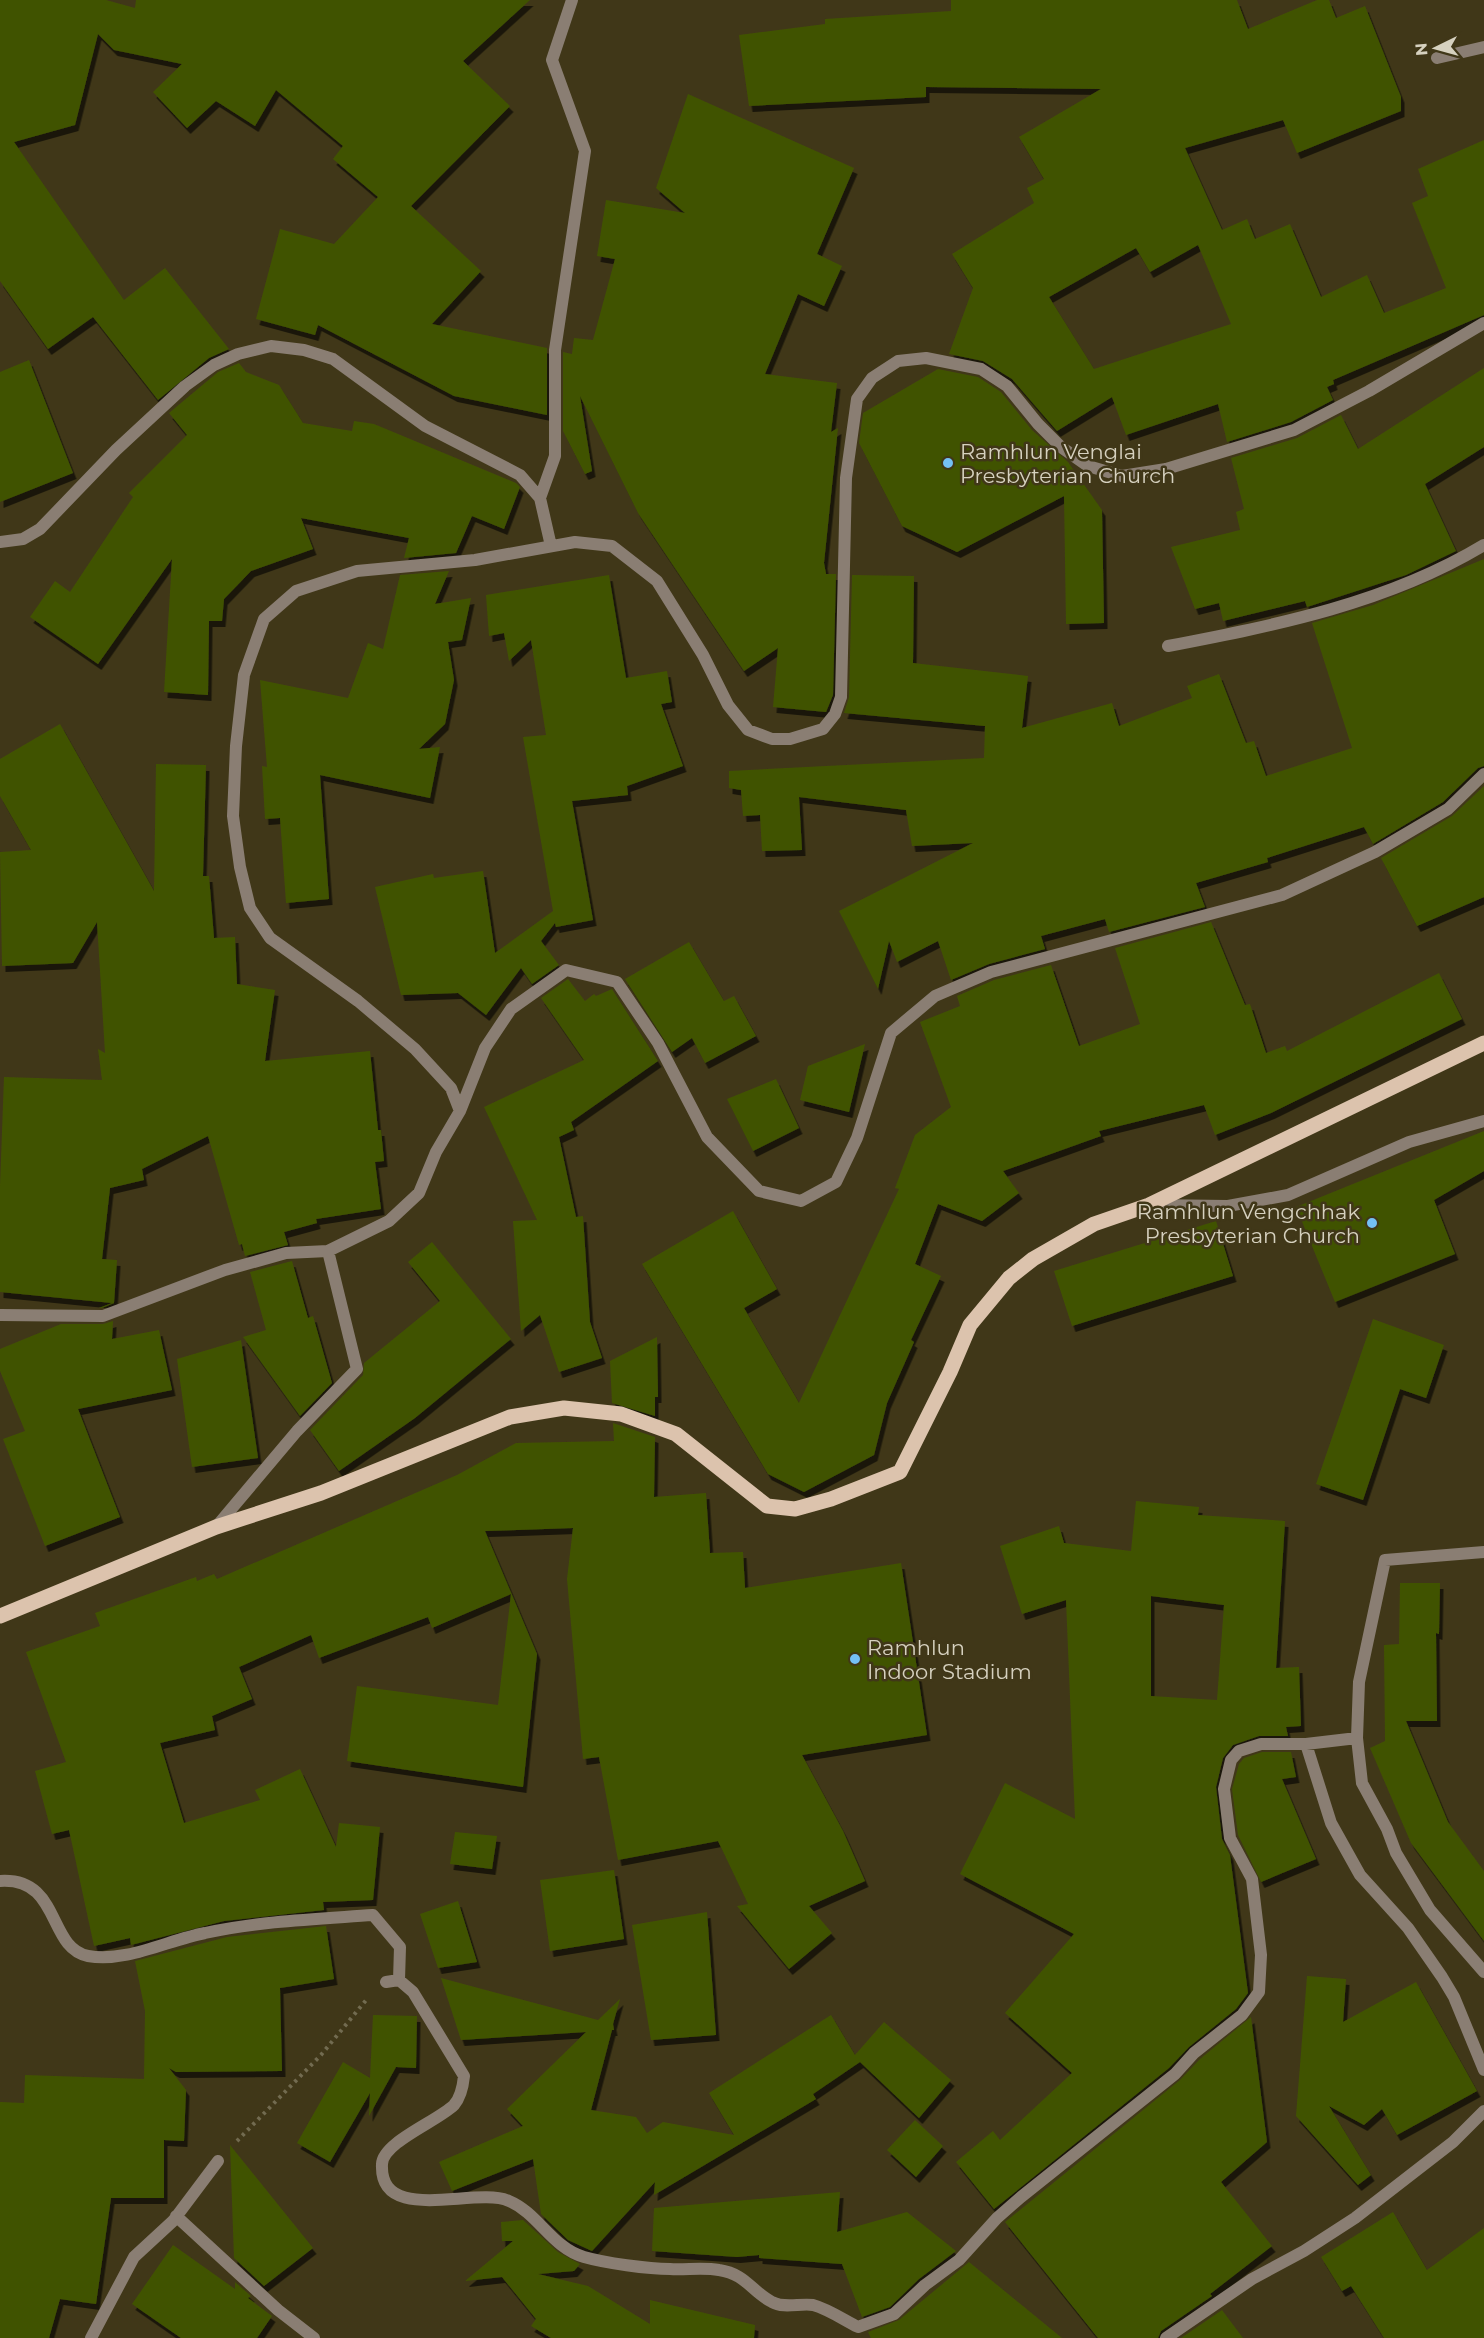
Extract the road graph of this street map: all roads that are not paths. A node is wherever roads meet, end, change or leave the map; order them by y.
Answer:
1 (572, 0) edge
2 (1484, 47) edge
3 (1437, 58) dead end
4 (1484, 323) edge
5 (540, 498) junction
6 (0, 542) edge
7 (1484, 545) edge
8 (551, 546) junction
9 (1168, 646) dead end
10 (1484, 774) edge
11 (1484, 1043) edge
12 (460, 1111) junction
13 (1484, 1121) edge
14 (1149, 1205) junction
15 (328, 1251) junction
16 (0, 1315) edge
17 (216, 1527) junction
18 (1484, 1552) edge
19 (0, 1616) edge
20 (1357, 1738) junction
21 (1306, 1744) junction
22 (0, 1881) edge
23 (1484, 1972) edge
24 (399, 1980) junction
25 (386, 1982) road end
26 (1484, 2070) edge
27 (1484, 2110) edge
28 (218, 2161) road end
29 (176, 2217) junction
30 (91, 2338) edge
31 (314, 2338) edge
32 (1166, 2338) edge

1 - 5 street
2 - 3 street
4 - 8 street
5 - 6 street
5 - 8 street
7 - 9 street
8 - 12 street
10 - 12 street
11 - 14 main road
12 - 15 street
13 - 14 street
14 - 17 main road
15 - 16 street
15 - 17 street
17 - 19 main road
18 - 20 street
20 - 21 street
20 - 23 street
21 - 24 street
21 - 26 street
22 - 24 street
24 - 25 street
27 - 32 street
28 - 29 street
29 - 30 street
29 - 31 street

